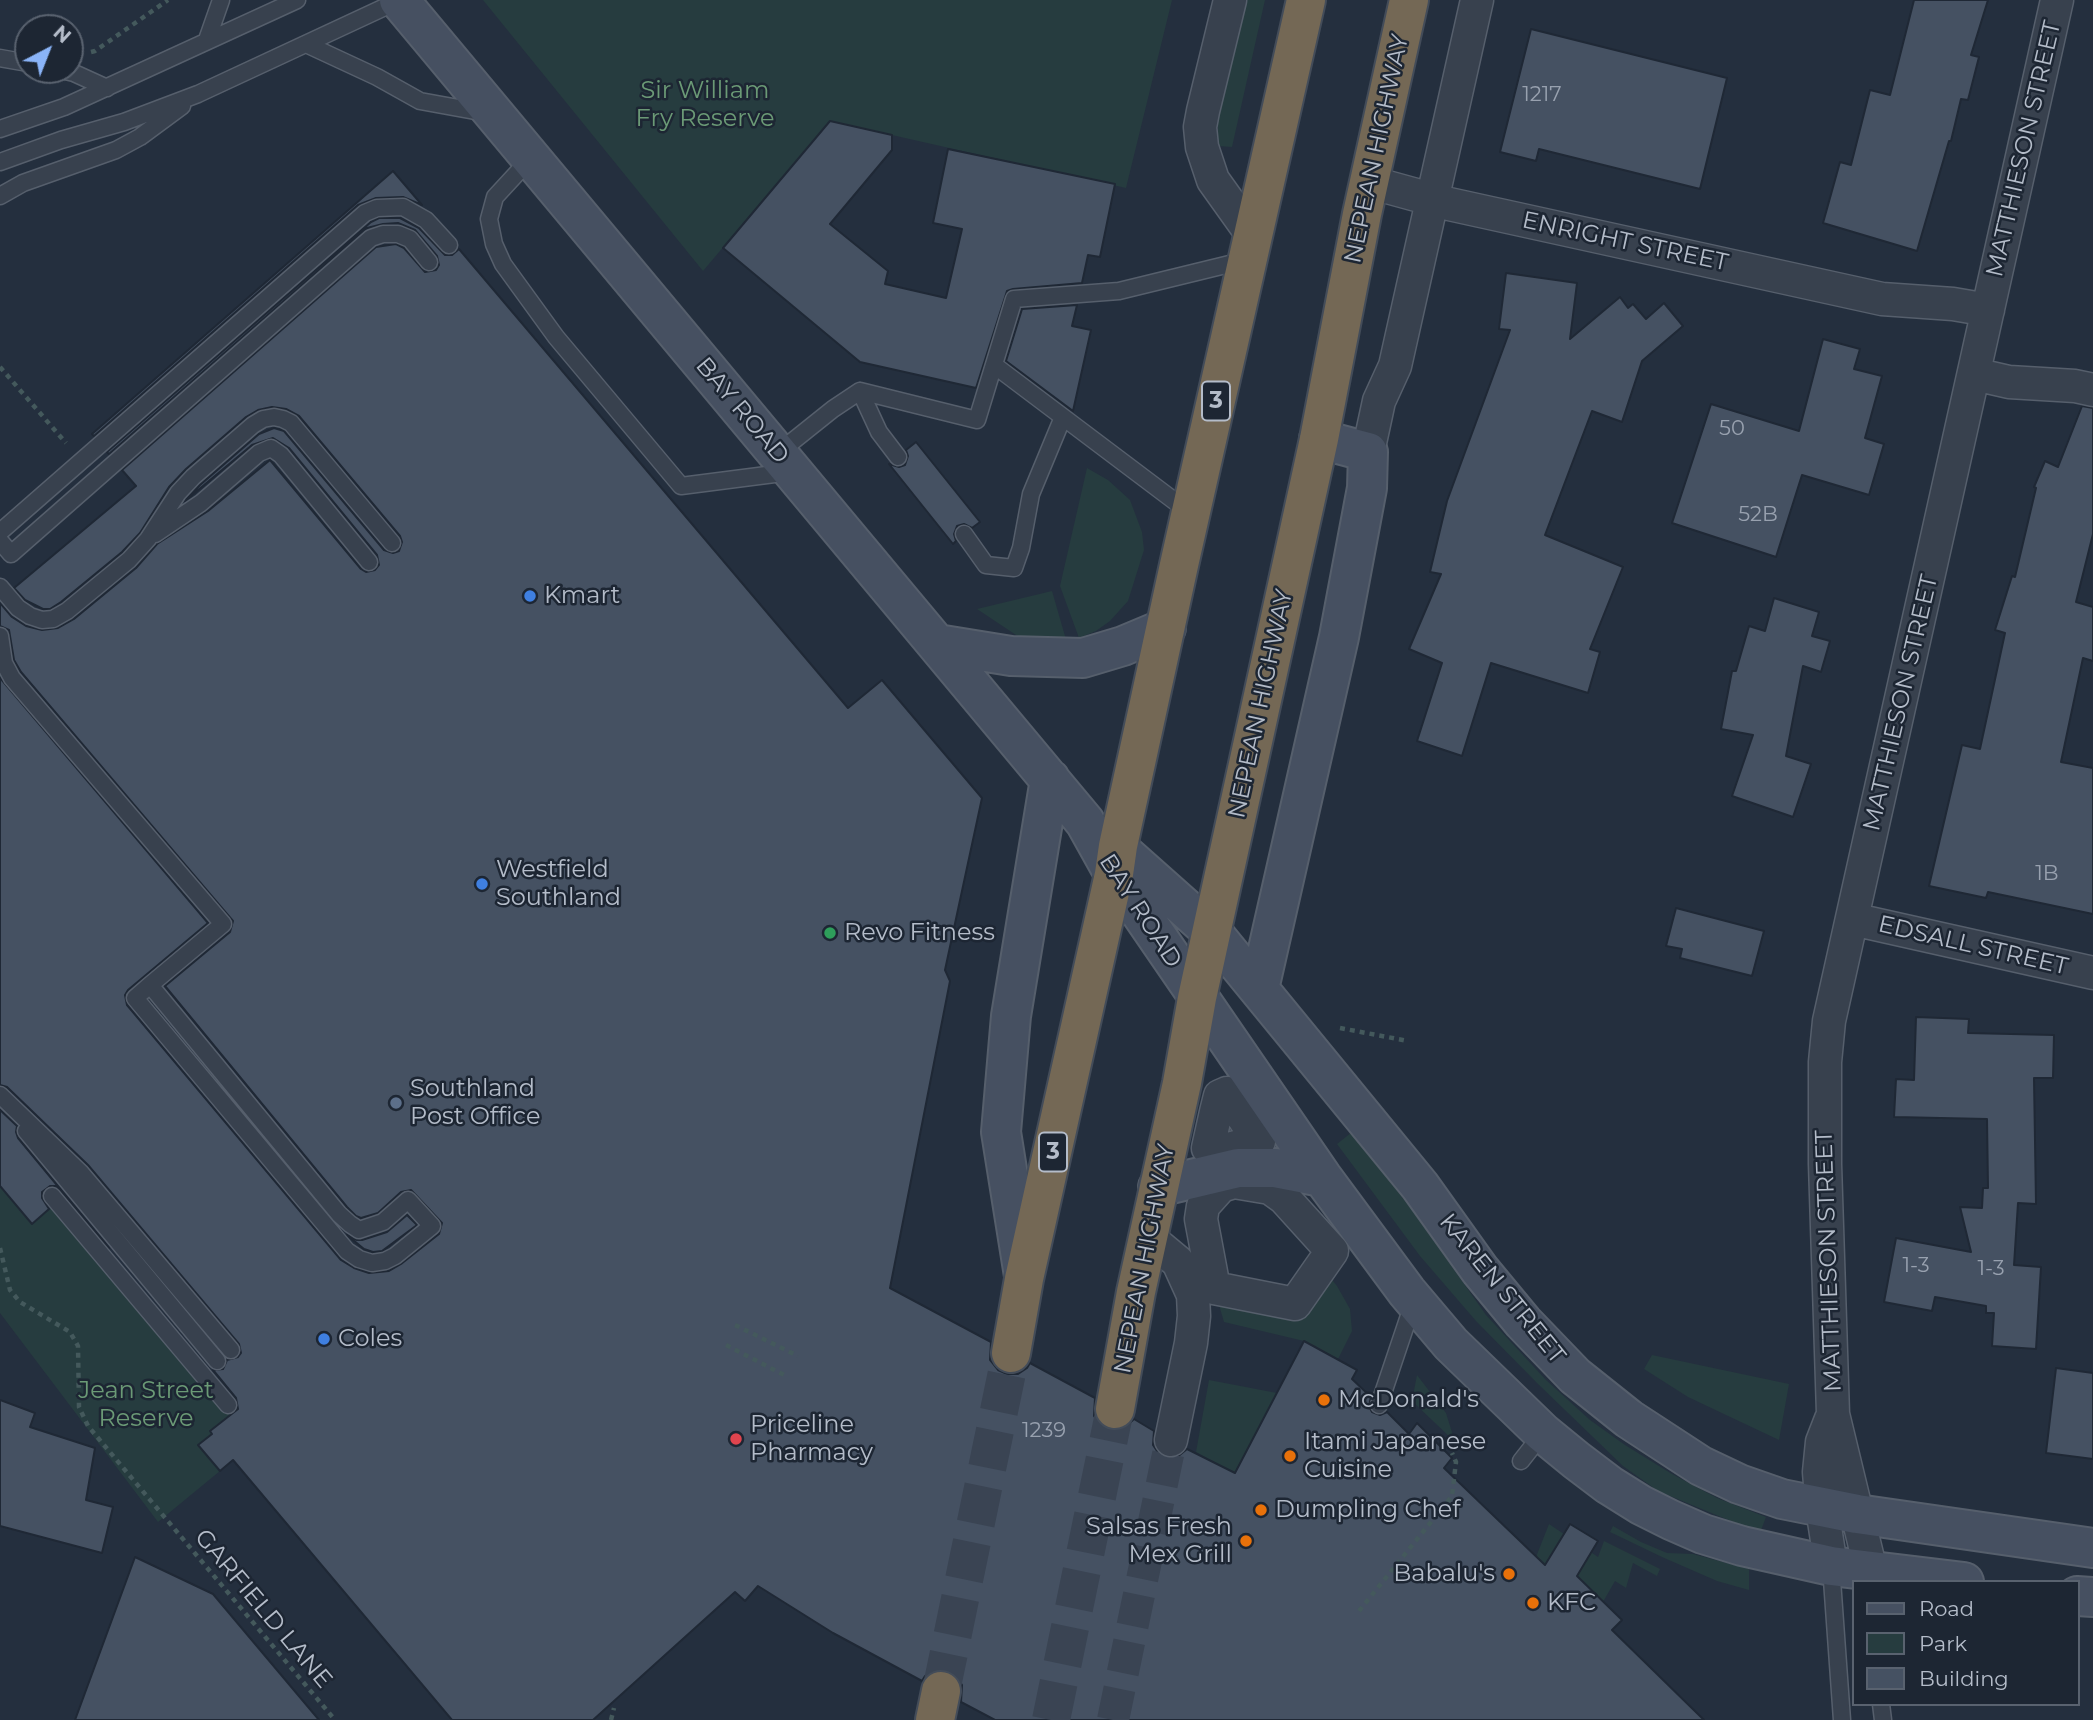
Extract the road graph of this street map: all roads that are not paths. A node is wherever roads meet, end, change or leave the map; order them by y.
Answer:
1 (221, 0) edge
2 (297, 0) edge
3 (399, 0) edge
4 (1230, 0) edge
5 (1306, 0) edge
6 (1409, 0) edge
7 (1477, 0) edge
8 (2057, 0) edge
9 (207, 40) junction
10 (306, 44) junction
11 (84, 78) edge
12 (107, 88) junction
13 (198, 94) junction
14 (495, 114) junction
15 (0, 128) edge
16 (531, 158) junction
17 (0, 162) edge
18 (1369, 182) junction
19 (0, 196) edge
20 (1433, 200) junction
21 (449, 245) dead end
22 (1251, 248) junction
23 (429, 262) dead end
24 (1981, 343) junction
25 (994, 365) junction
26 (2084, 388) edge
27 (860, 391) junction
28 (1063, 417) junction
29 (1319, 439) junction
30 (1368, 452) junction
31 (898, 457) dead end
32 (785, 462) junction
33 (1191, 514) junction
34 (0, 532) edge
35 (964, 534) dead end
36 (148, 539) junction
37 (392, 543) dead end
38 (5, 548) edge
39 (369, 562) dead end
40 (3, 591) edge
41 (1166, 628) junction
42 (0, 636) edge
43 (0, 643) edge
44 (937, 645) junction
45 (1049, 779) junction
46 (1116, 860) junction
47 (1852, 919) junction
48 (1212, 932) junction
49 (2093, 973) edge
50 (150, 985) junction
51 (1259, 989) junction
52 (1197, 998) junction
53 (0, 1097) edge
54 (73, 1177) junction
55 (1322, 1177) junction
56 (1158, 1187) junction
57 (52, 1196) dead end
58 (1148, 1237) junction
59 (1024, 1279) junction
60 (1214, 1288) joint
61 (1414, 1300) junction
62 (231, 1350) dead end
63 (1011, 1353) tunnel mouth
64 (217, 1361) dead end
65 (228, 1405) dead end
66 (1379, 1405) dead end
67 (1115, 1409) tunnel mouth
68 (1171, 1440) tunnel mouth
69 (1839, 1511) junction
70 (2093, 1548) edge
71 (1831, 1566) junction
72 (1871, 1576) edge
73 (1933, 1580) edge
74 (1842, 1720) edge

1 - 9 lane
2 - 9 lane
3 - 10 lane
3 - 14 street, BAY ROAD
4 - 22 street
5 - 22 highway, 3
6 - 18 highway, NEPEAN HIGHWAY
7 - 20 street
8 - 24 street, MATTHIESON STREET
9 - 12 lane
10 - 13 lane
10 - 14 lane
11 - 12 lane
12 - 15 lane
13 - 17 lane
13 - 19 lane
14 - 16 street, BAY ROAD
16 - 32 street, BAY ROAD
16 - 32 lane
18 - 20 street, ENRIGHT STREET
18 - 29 highway, NEPEAN HIGHWAY
20 - 24 street, ENRIGHT STREET
20 - 30 street
21 - 34 lane
22 - 25 lane
22 - 33 highway, 3
23 - 38 lane
24 - 26 street, ENRIGHT STREET
24 - 47 street, MATTHIESON STREET
25 - 27 lane
25 - 28 lane
27 - 31 lane
27 - 32 lane
28 - 33 lane
28 - 35 lane
29 - 30 street
29 - 48 highway, NEPEAN HIGHWAY
30 - 51 street
32 - 44 street, BAY ROAD
33 - 41 highway, 3
36 - 37 lane
36 - 39 lane
36 - 40 lane
41 - 44 street
41 - 46 highway, 3
42 - 43 lane
42 - 50 lane
44 - 45 street, BAY ROAD
45 - 46 street, BAY ROAD
45 - 59 street
46 - 48 street, KAREN STREET
46 - 52 street, BAY ROAD
46 - 59 highway, 3
47 - 49 street, EDSALL STREET
47 - 69 street, MATTHIESON STREET
48 - 51 street, KAREN STREET
48 - 52 highway, NEPEAN HIGHWAY
50 - 50 lane
51 - 69 street, KAREN STREET
52 - 55 street
52 - 56 highway, NEPEAN HIGHWAY
53 - 54 lane
54 - 62 lane
54 - 64 lane
55 - 56 street
55 - 61 street
56 - 58 highway, NEPEAN HIGHWAY
57 - 65 lane
58 - 67 highway, NEPEAN HIGHWAY
58 - 68 street
59 - 63 highway, 3
60 - 60 street
61 - 66 lane
61 - 71 street
69 - 70 street, KAREN STREET
69 - 71 street, MATTHIESON STREET
69 - 72 street, MATTHIESON STREET
71 - 72 street
71 - 74 lane
72 - 73 street

